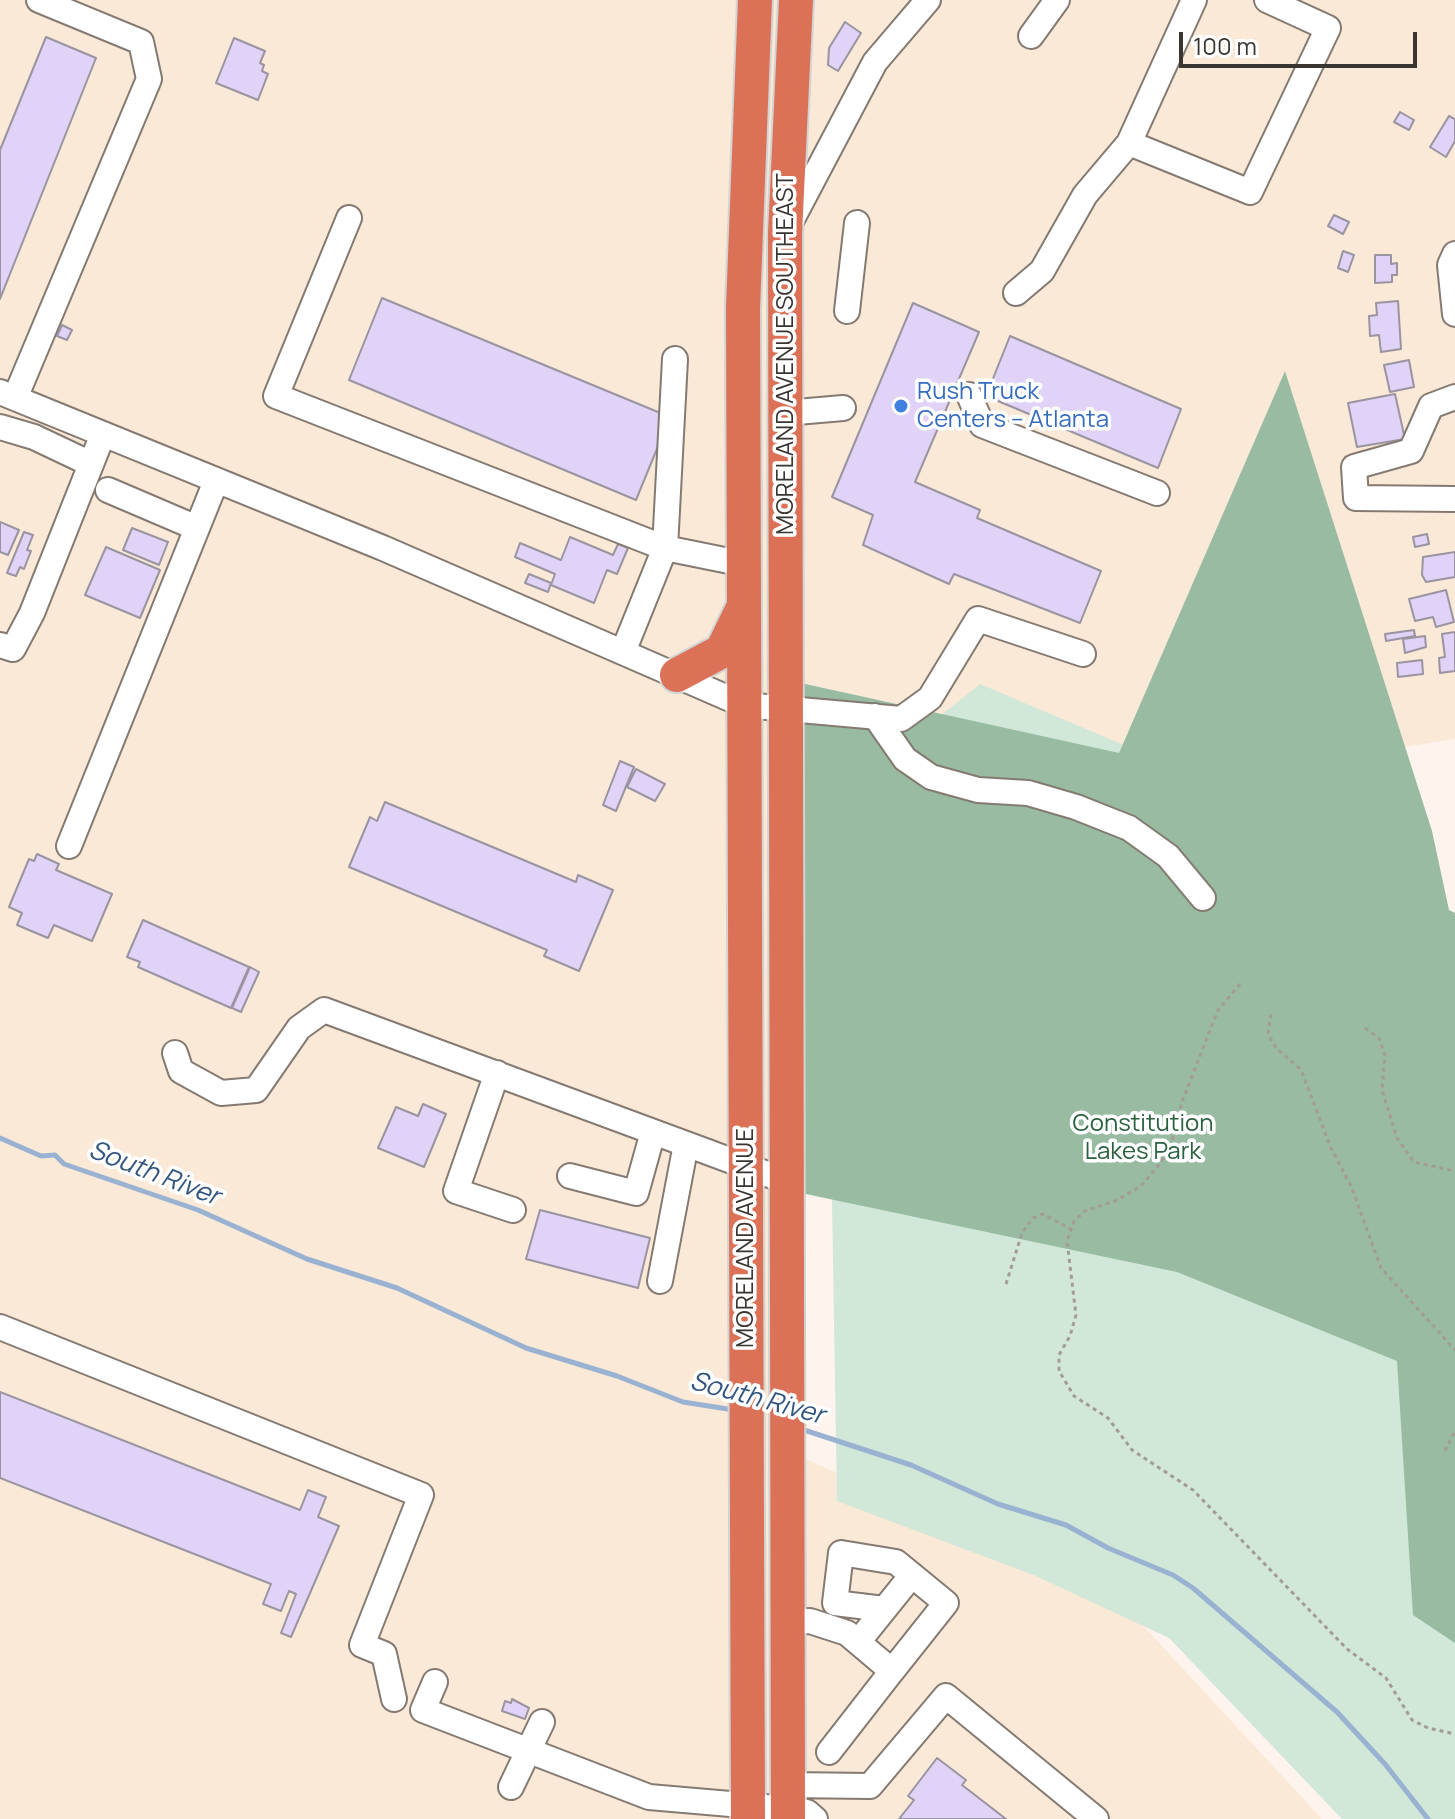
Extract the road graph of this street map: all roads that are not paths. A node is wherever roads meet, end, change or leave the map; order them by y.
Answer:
1 (39, 0) edge
2 (755, 0) edge
3 (796, 0) edge
4 (928, 0) edge
5 (1057, 0) edge
6 (1194, 0) edge
7 (1267, 0) edge
8 (1031, 36) dead end
9 (842, 119) junction
10 (788, 133) junction
11 (1129, 143) junction
12 (349, 218) dead end
13 (857, 223) dead end
14 (785, 234) junction
15 (1455, 254) edge
16 (1016, 293) dead end
17 (1454, 299) edge
18 (847, 311) dead end
19 (675, 359) dead end
20 (8, 395) edge
21 (969, 395) dead end
22 (1455, 397) edge
23 (843, 408) dead end
24 (785, 413) junction
25 (0, 427) edge
26 (103, 434) junction
27 (91, 464) junction
28 (216, 481) junction
29 (108, 490) dead end
30 (1157, 493) dead end
31 (1455, 499) edge
32 (197, 528) junction
33 (665, 548) junction
34 (744, 564) junction
35 (744, 606) junction
36 (0, 645) edge
37 (623, 652) junction
38 (1083, 654) dead end
39 (677, 675) junction
40 (744, 705) junction
41 (785, 708) junction
42 (875, 716) junction
43 (69, 846) dead end
44 (1203, 898) dead end
45 (175, 1053) dead end
46 (497, 1073) junction
47 (653, 1132) junction
48 (686, 1144) junction
49 (745, 1167) junction
50 (570, 1176) dead end
51 (786, 1181) junction
52 (513, 1210) dead end
53 (660, 1281) dead end
54 (0, 1327) edge
55 (912, 1575) junction
56 (884, 1609) junction
57 (788, 1622) junction
58 (858, 1642) junction
59 (892, 1671) junction
60 (435, 1682) dead end
61 (394, 1699) dead end
62 (542, 1722) dead end
63 (529, 1750) junction
64 (829, 1752) dead end
65 (511, 1787) dead end
66 (795, 1808) edge
67 (748, 1814) edge
68 (1096, 1819) edge

1 - 20 street
2 - 34 highway, MORELAND AVENUE SOUTHEAST
3 - 10 highway, MORELAND AVENUE SOUTHEAST
4 - 9 street
5 - 8 street
6 - 11 street
7 - 11 street
9 - 10 street
9 - 14 street
10 - 14 highway, MORELAND AVENUE SOUTHEAST
11 - 16 street
12 - 33 street
13 - 18 street
14 - 24 highway, MORELAND AVENUE SOUTHEAST
15 - 17 street
19 - 33 street
20 - 26 street
21 - 30 street
22 - 31 street
23 - 24 street
24 - 41 highway, MORELAND AVENUE SOUTHEAST
25 - 27 street
26 - 27 street
26 - 28 street
27 - 36 street
28 - 32 street
28 - 37 street
29 - 32 street
32 - 43 street
33 - 34 street
33 - 37 street
34 - 35 highway, MORELAND AVENUE SOUTHEAST
35 - 39 highway
35 - 40 highway, MORELAND AVENUE SOUTHEAST
37 - 39 street
38 - 42 street
39 - 40 street
40 - 41 street
40 - 49 highway, MORELAND AVENUE
41 - 42 street
41 - 51 highway, MORELAND AVENUE
42 - 44 street
45 - 46 street
46 - 47 street
46 - 52 street
47 - 48 street
47 - 50 street
48 - 49 street
48 - 53 street
49 - 51 street
49 - 67 highway, MORELAND AVENUE
51 - 57 highway, MORELAND AVENUE
54 - 61 street
55 - 56 street
55 - 56 street
55 - 59 street
56 - 58 street
57 - 58 street
57 - 66 highway, MORELAND AVENUE
58 - 59 street
59 - 64 street
60 - 63 street
62 - 63 street
63 - 65 street
63 - 67 street
66 - 67 street
66 - 68 street

